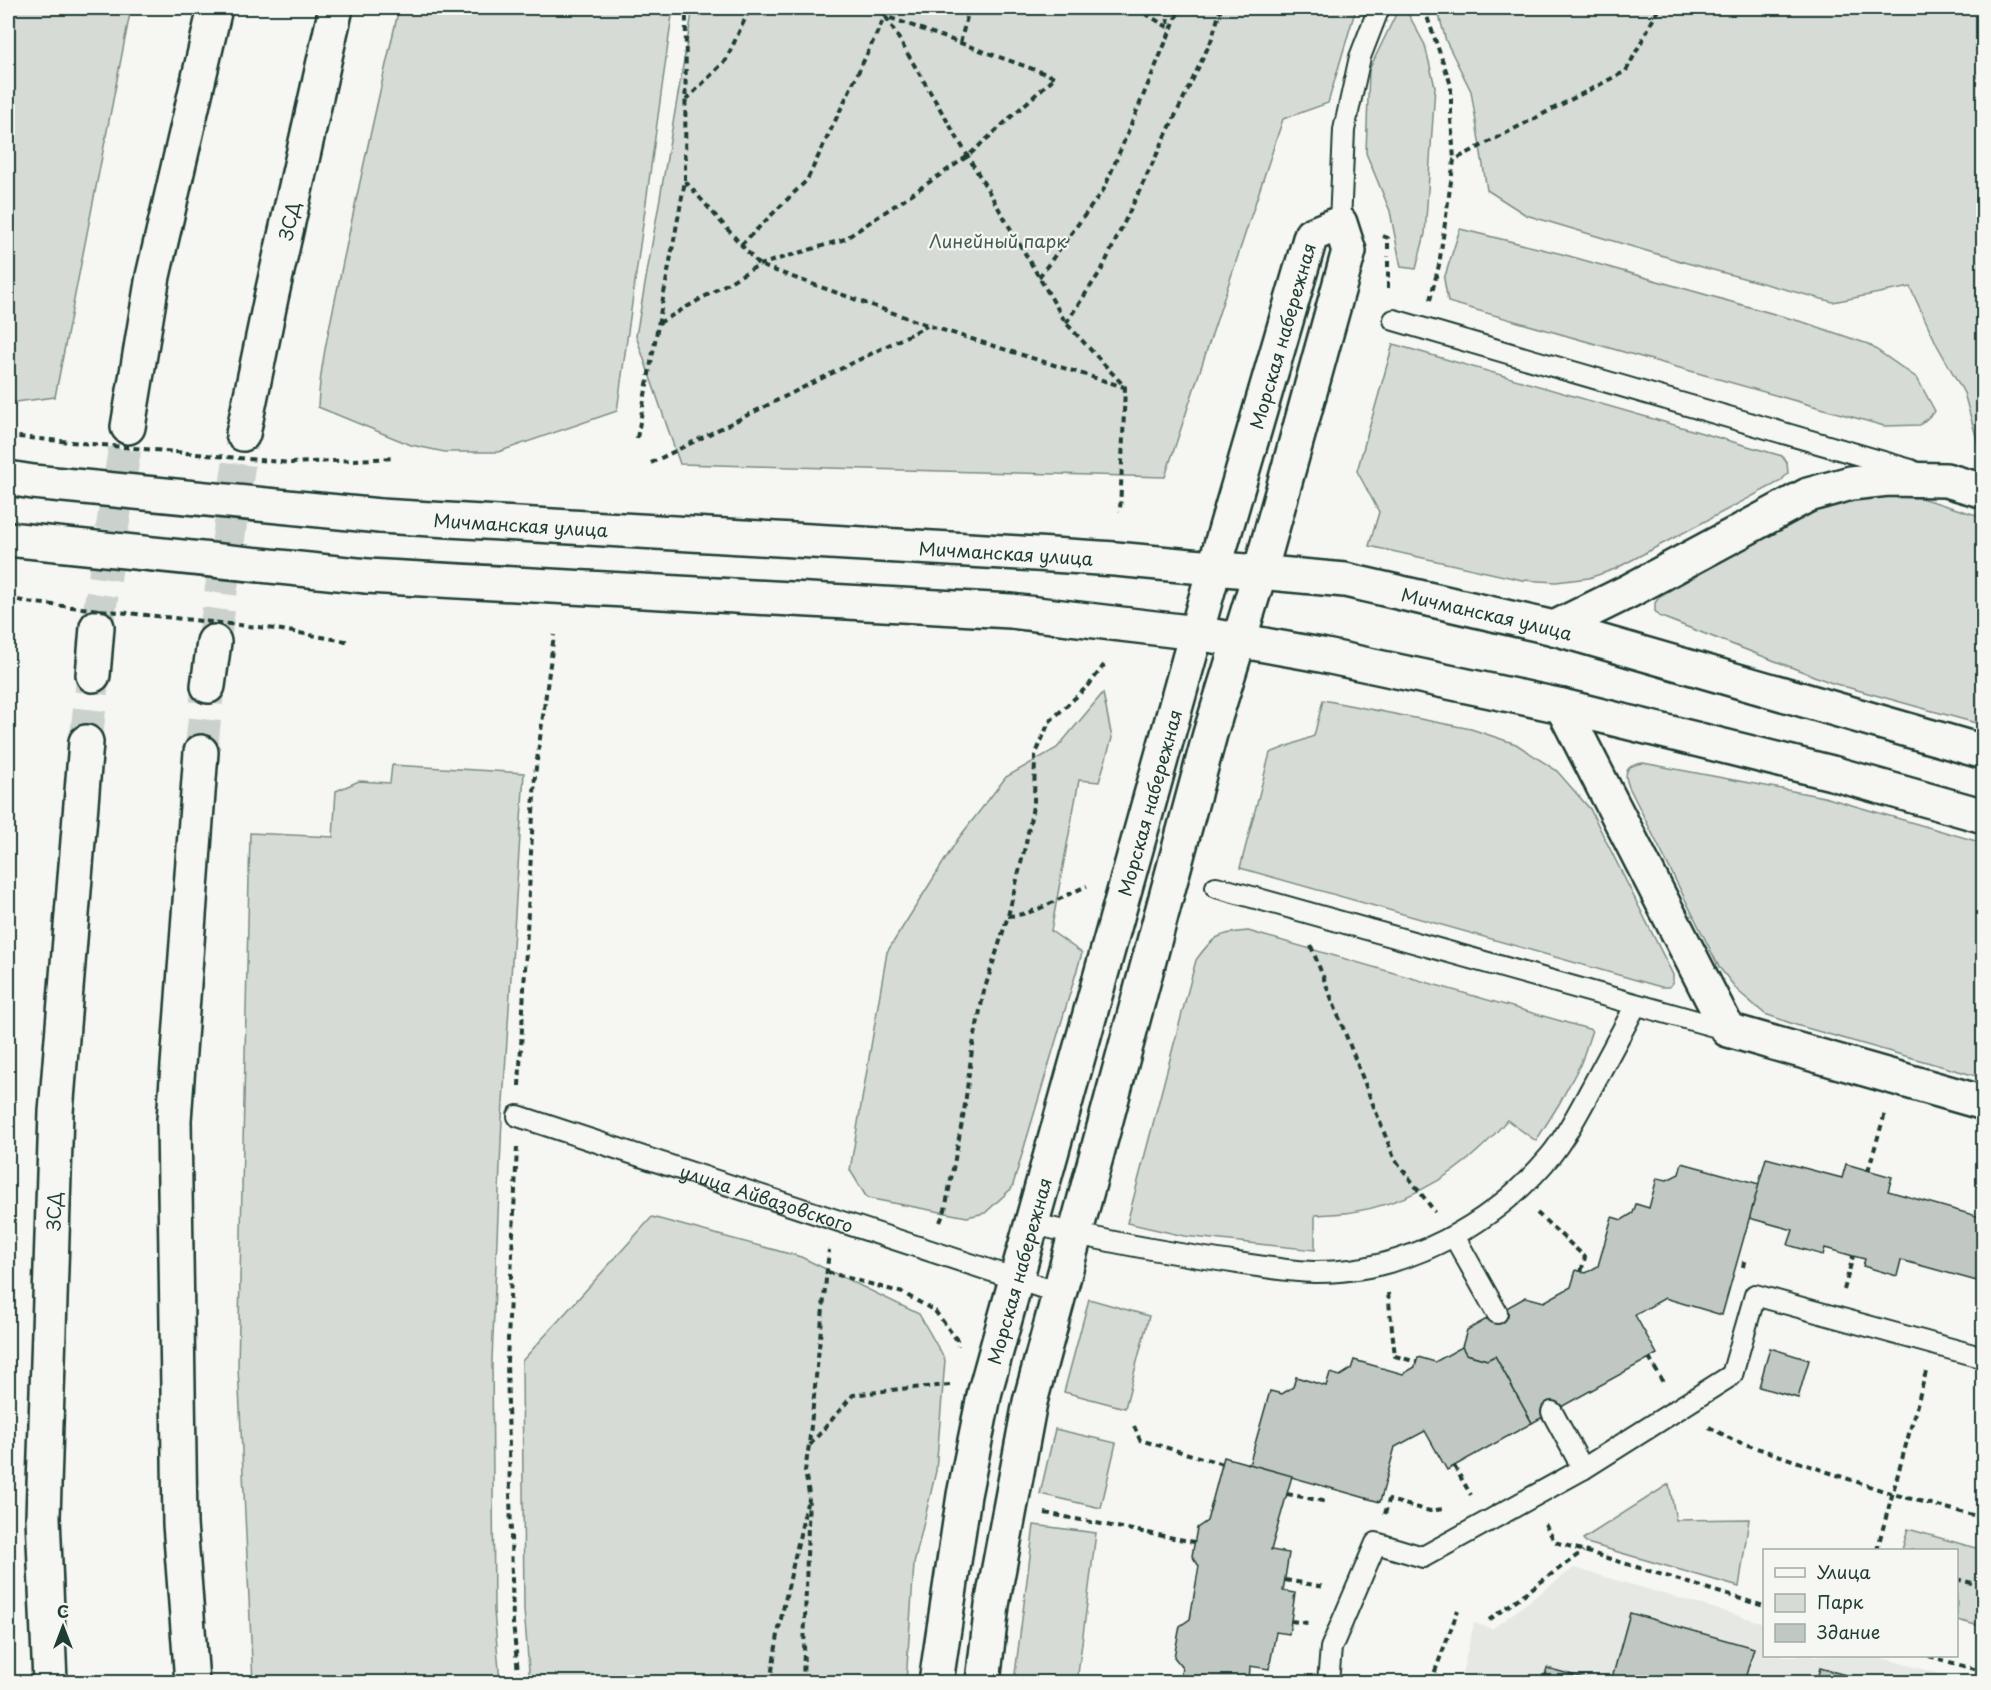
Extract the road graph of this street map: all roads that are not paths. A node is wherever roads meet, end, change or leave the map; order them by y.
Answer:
1 (215, 8) edge
2 (336, 8) edge
3 (1379, 8) edge
4 (1340, 223) junction
5 (1394, 320) dead end
6 (128, 427) tunnel mouth
7 (243, 434) tunnel mouth
8 (8, 478) edge
9 (1946, 480) junction
10 (1983, 491) edge
11 (8, 539) edge
12 (1214, 568) junction
13 (1260, 573) junction
14 (97, 627) tunnel mouth
15 (1554, 628) junction
16 (1197, 633) junction
17 (1239, 639) junction
18 (214, 642) tunnel mouth
19 (93, 675) tunnel mouth
20 (208, 686) tunnel mouth
21 (1562, 706) junction
22 (86, 742) tunnel mouth
23 (201, 752) tunnel mouth
24 (1983, 752) edge
25 (1983, 816) edge
26 (1216, 887) dead end
27 (1636, 1005) junction
28 (1728, 1030) junction
29 (1983, 1103) edge
30 (518, 1116) road end
31 (1031, 1223) junction
32 (1075, 1235) junction
33 (1454, 1236) junction
34 (1016, 1280) junction
35 (1059, 1293) junction
36 (1497, 1313) dead end
37 (1983, 1358) edge
38 (1552, 1412) dead end
39 (1583, 1468) junction
40 (50, 1683) edge
41 (192, 1683) edge
42 (936, 1683) edge
43 (983, 1683) edge
44 (1328, 1683) edge

1 - 6 main road
2 - 7 main road, ЗСД
3 - 4 lane
4 - 12 main road, Морская набережная
4 - 13 main road
5 - 9 lane
8 - 12 main road, Мичманская улица, bridge
9 - 10 main road
9 - 15 main road
11 - 16 main road, bridge
12 - 13 main road, Мичманская улица
12 - 16 main road, Морская набережная
13 - 15 main road, Мичманская улица
13 - 17 main road
14 - 19 main road
15 - 24 main road, Мичманская улица
16 - 17 main road
16 - 31 main road, Морская набережная
17 - 21 main road
17 - 32 main road
18 - 20 main road
21 - 25 main road
21 - 28 main road
22 - 40 main road, ЗСД
23 - 41 main road
26 - 27 lane
27 - 28 lane
27 - 33 lane
28 - 29 main road
30 - 34 lane, улица Айвазовского
31 - 32 lane
31 - 34 main road, Морская набережная
32 - 33 lane
32 - 35 main road
33 - 36 lane
34 - 35 lane, улица Айвазовского
34 - 42 main road, Морская набережная
35 - 43 main road
37 - 39 lane
38 - 39 lane
39 - 44 lane

